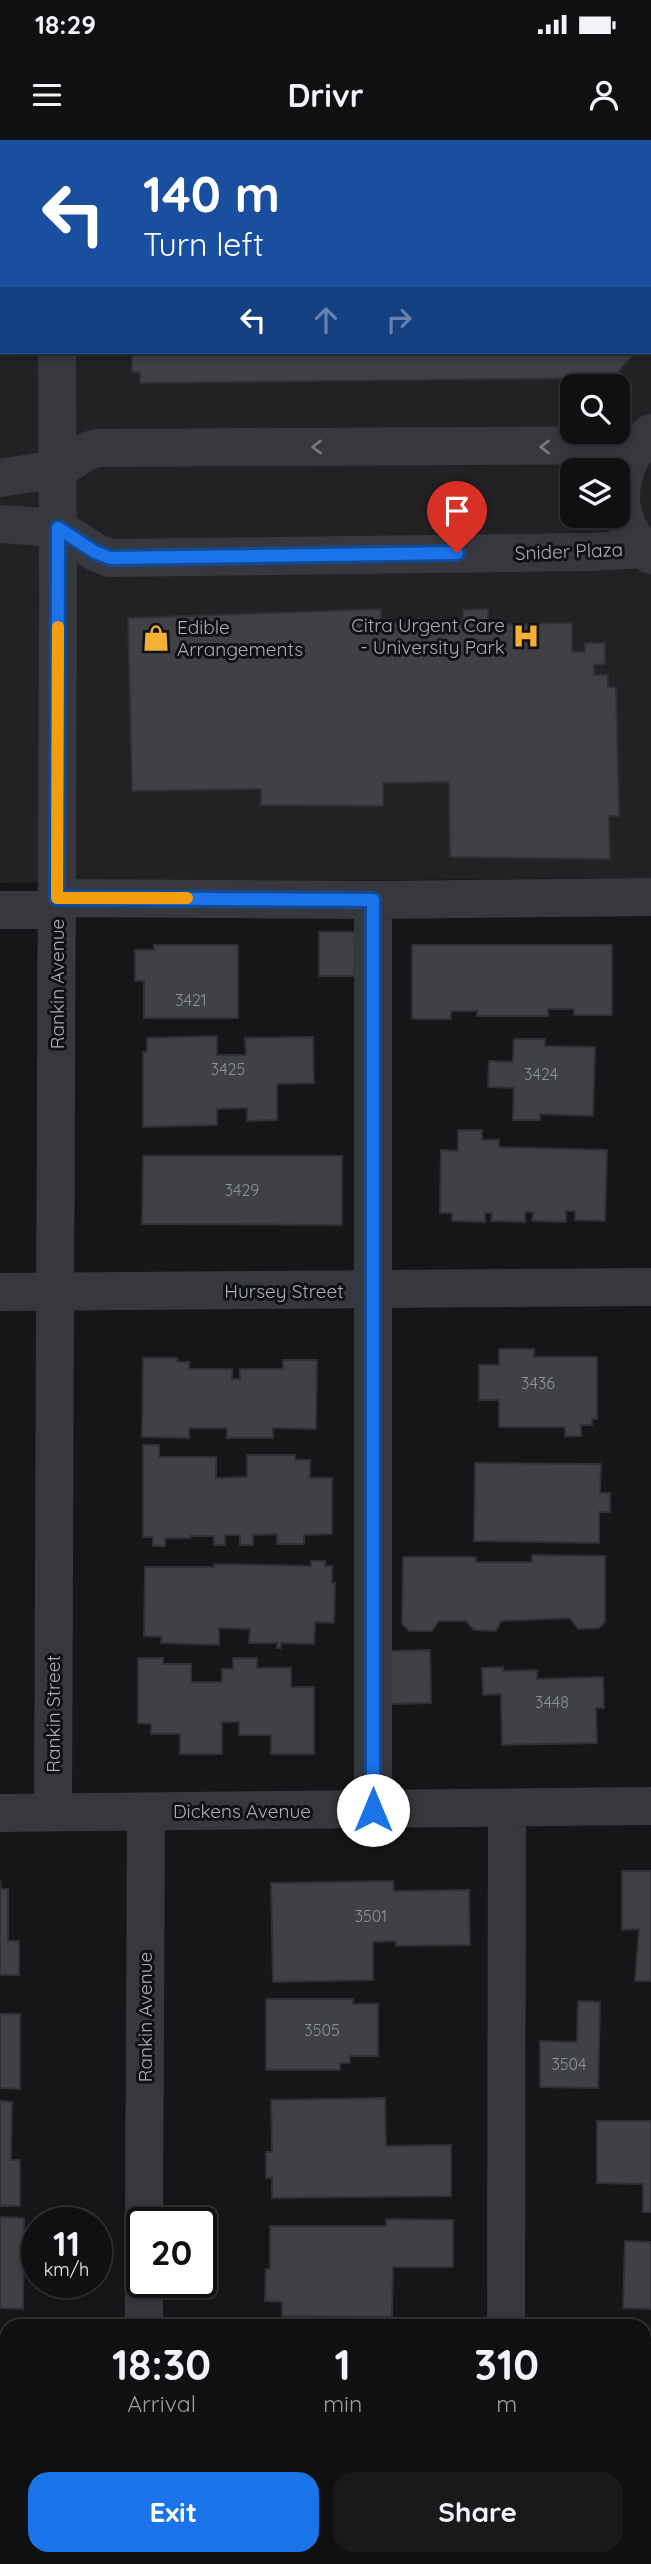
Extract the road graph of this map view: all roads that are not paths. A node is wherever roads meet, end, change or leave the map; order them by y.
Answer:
1 (57, 354) edge
2 (644, 439) edge
3 (58, 469) junction
4 (0, 478) edge
5 (0, 524) edge
6 (58, 528) junction
7 (647, 552) edge
8 (651, 897) edge
9 (373, 900) junction
10 (57, 904) junction
11 (0, 910) edge
12 (651, 1287) edge
13 (373, 1290) junction
14 (0, 1292) edge
15 (55, 1292) junction
16 (54, 1616) joint
17 (651, 1806) edge
18 (507, 1808) junction
19 (373, 1810) junction
20 (53, 1812) junction
21 (146, 1812) junction
22 (0, 1813) edge
23 (144, 2207) edge
24 (144, 2298) edge
25 (144, 2319) edge
26 (506, 2319) edge

1 - 3 street, Rankin Avenue
2 -> 3 street
2 - 7 street
3 - 4 street
3 - 6 street, Rankin Avenue
5 - 6 street, Snider Plaza
6 - 7 street, Snider Plaza
6 - 10 street, Rankin Avenue
8 - 9 street
9 - 10 street
9 - 13 street
10 - 11 street
10 - 15 street, Rankin Avenue
12 - 13 street, Hursey Street
13 - 15 street, Hursey Street
13 - 19 street
14 - 15 street, Hursey Street
15 - 16 street, Rankin Avenue
16 - 20 street, Rankin Street
17 - 18 street, Dickens Avenue
18 - 19 street, Dickens Avenue
18 - 26 street
19 - 21 street, Dickens Avenue
20 - 21 street, Dickens Avenue
20 - 22 street, Dickens Avenue
21 - 23 street, Rankin Avenue
24 - 25 street

